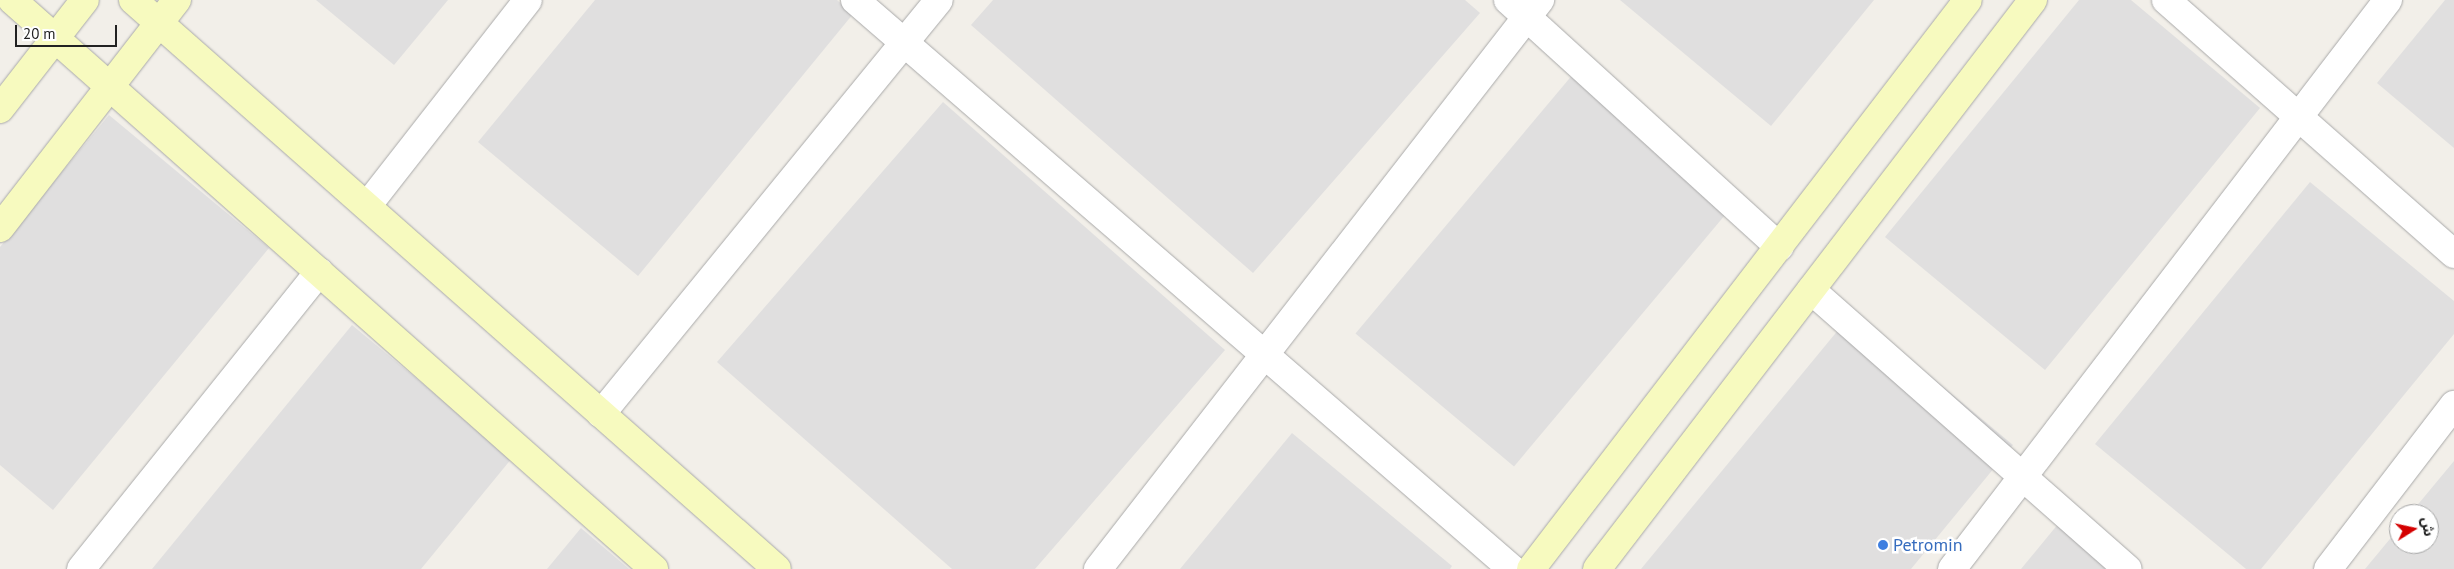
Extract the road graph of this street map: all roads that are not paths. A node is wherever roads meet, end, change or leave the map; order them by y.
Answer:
1 (12, 0) edge
2 (85, 0) edge
3 (133, 0) edge
4 (177, 0) edge
5 (528, 0) edge
6 (855, 0) edge
7 (939, 0) edge
8 (1968, 0) edge
9 (2033, 0) edge
10 (2166, 0) edge
11 (2388, 0) edge
12 (1525, 6) edge
13 (159, 23) junction
14 (55, 38) junction
15 (906, 44) junction
16 (110, 87) junction
17 (0, 109) edge
18 (2299, 117) junction
19 (366, 206) junction
20 (0, 228) edge
21 (1779, 247) junction
22 (2454, 254) edge
23 (319, 272) junction
24 (1811, 290) junction
25 (1265, 354) junction
26 (2454, 405) edge
27 (601, 414) junction
28 (2023, 476) junction
29 (80, 569) edge
30 (654, 569) edge
31 (777, 569) edge
32 (1098, 569) edge
33 (1512, 569) edge
34 (1531, 569) edge
35 (1597, 569) edge
36 (1952, 569) edge
37 (2128, 569) edge
38 (2328, 569) edge

1 - 14 main road
2 - 14 main road
3 - 13 main road
4 - 13 main road
5 - 19 street
6 - 15 street
7 - 15 street
8 - 21 main road
9 - 24 main road
10 - 18 street
11 - 18 street
12 - 21 street
12 - 25 street
13 - 16 main road
13 - 19 main road
14 - 16 main road
14 - 17 main road
15 - 25 street
15 - 27 street
16 - 20 main road
16 - 23 main road
18 - 22 street
18 - 28 street
19 - 27 main road
21 - 34 main road
23 - 29 street
23 - 30 main road
24 - 28 street
24 - 35 main road
25 - 32 street
25 - 33 street
26 - 38 street
27 - 31 main road
28 - 36 street
28 - 37 street

